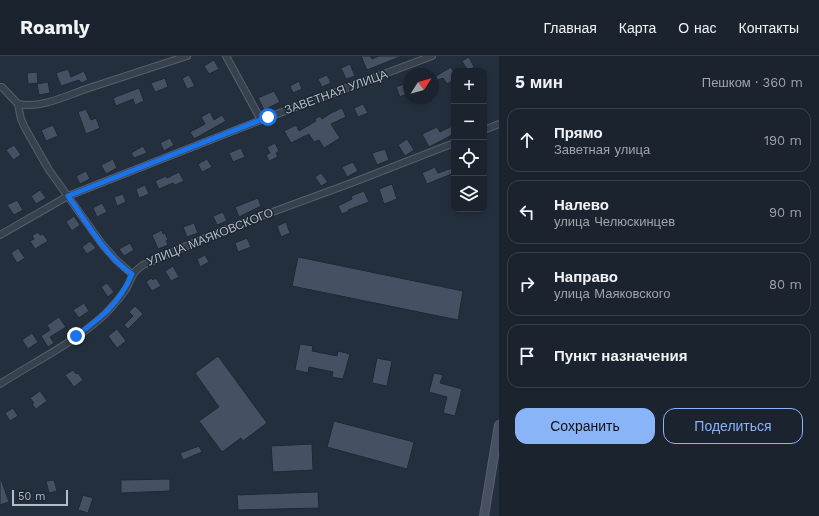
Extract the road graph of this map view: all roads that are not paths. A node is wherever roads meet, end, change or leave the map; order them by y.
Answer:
1 (186, 56) edge
2 (226, 56) edge
3 (432, 56) edge
4 (3, 88) edge
5 (18, 104) junction
6 (261, 120) junction
7 (499, 124) edge
8 (487, 129) edge
9 (451, 144) edge
10 (68, 196) junction
11 (0, 235) edge
12 (132, 274) junction
13 (0, 384) edge
14 (499, 425) edge
15 (484, 516) edge

1 - 5 street
2 - 6 street
3 - 6 street, ЗАВЕТНАЯ УЛИЦА
4 - 5 street
5 - 10 street
6 - 10 street, ЗАВЕТНАЯ УЛИЦА
7 - 8 street
9 - 12 street, УЛИЦА МАЯКОВСКОГО
10 - 11 street, ЗАВЕТНАЯ УЛИЦА
10 - 12 street
12 - 13 street, УЛИЦА МАЯКОВСКОГО
14 - 15 street

